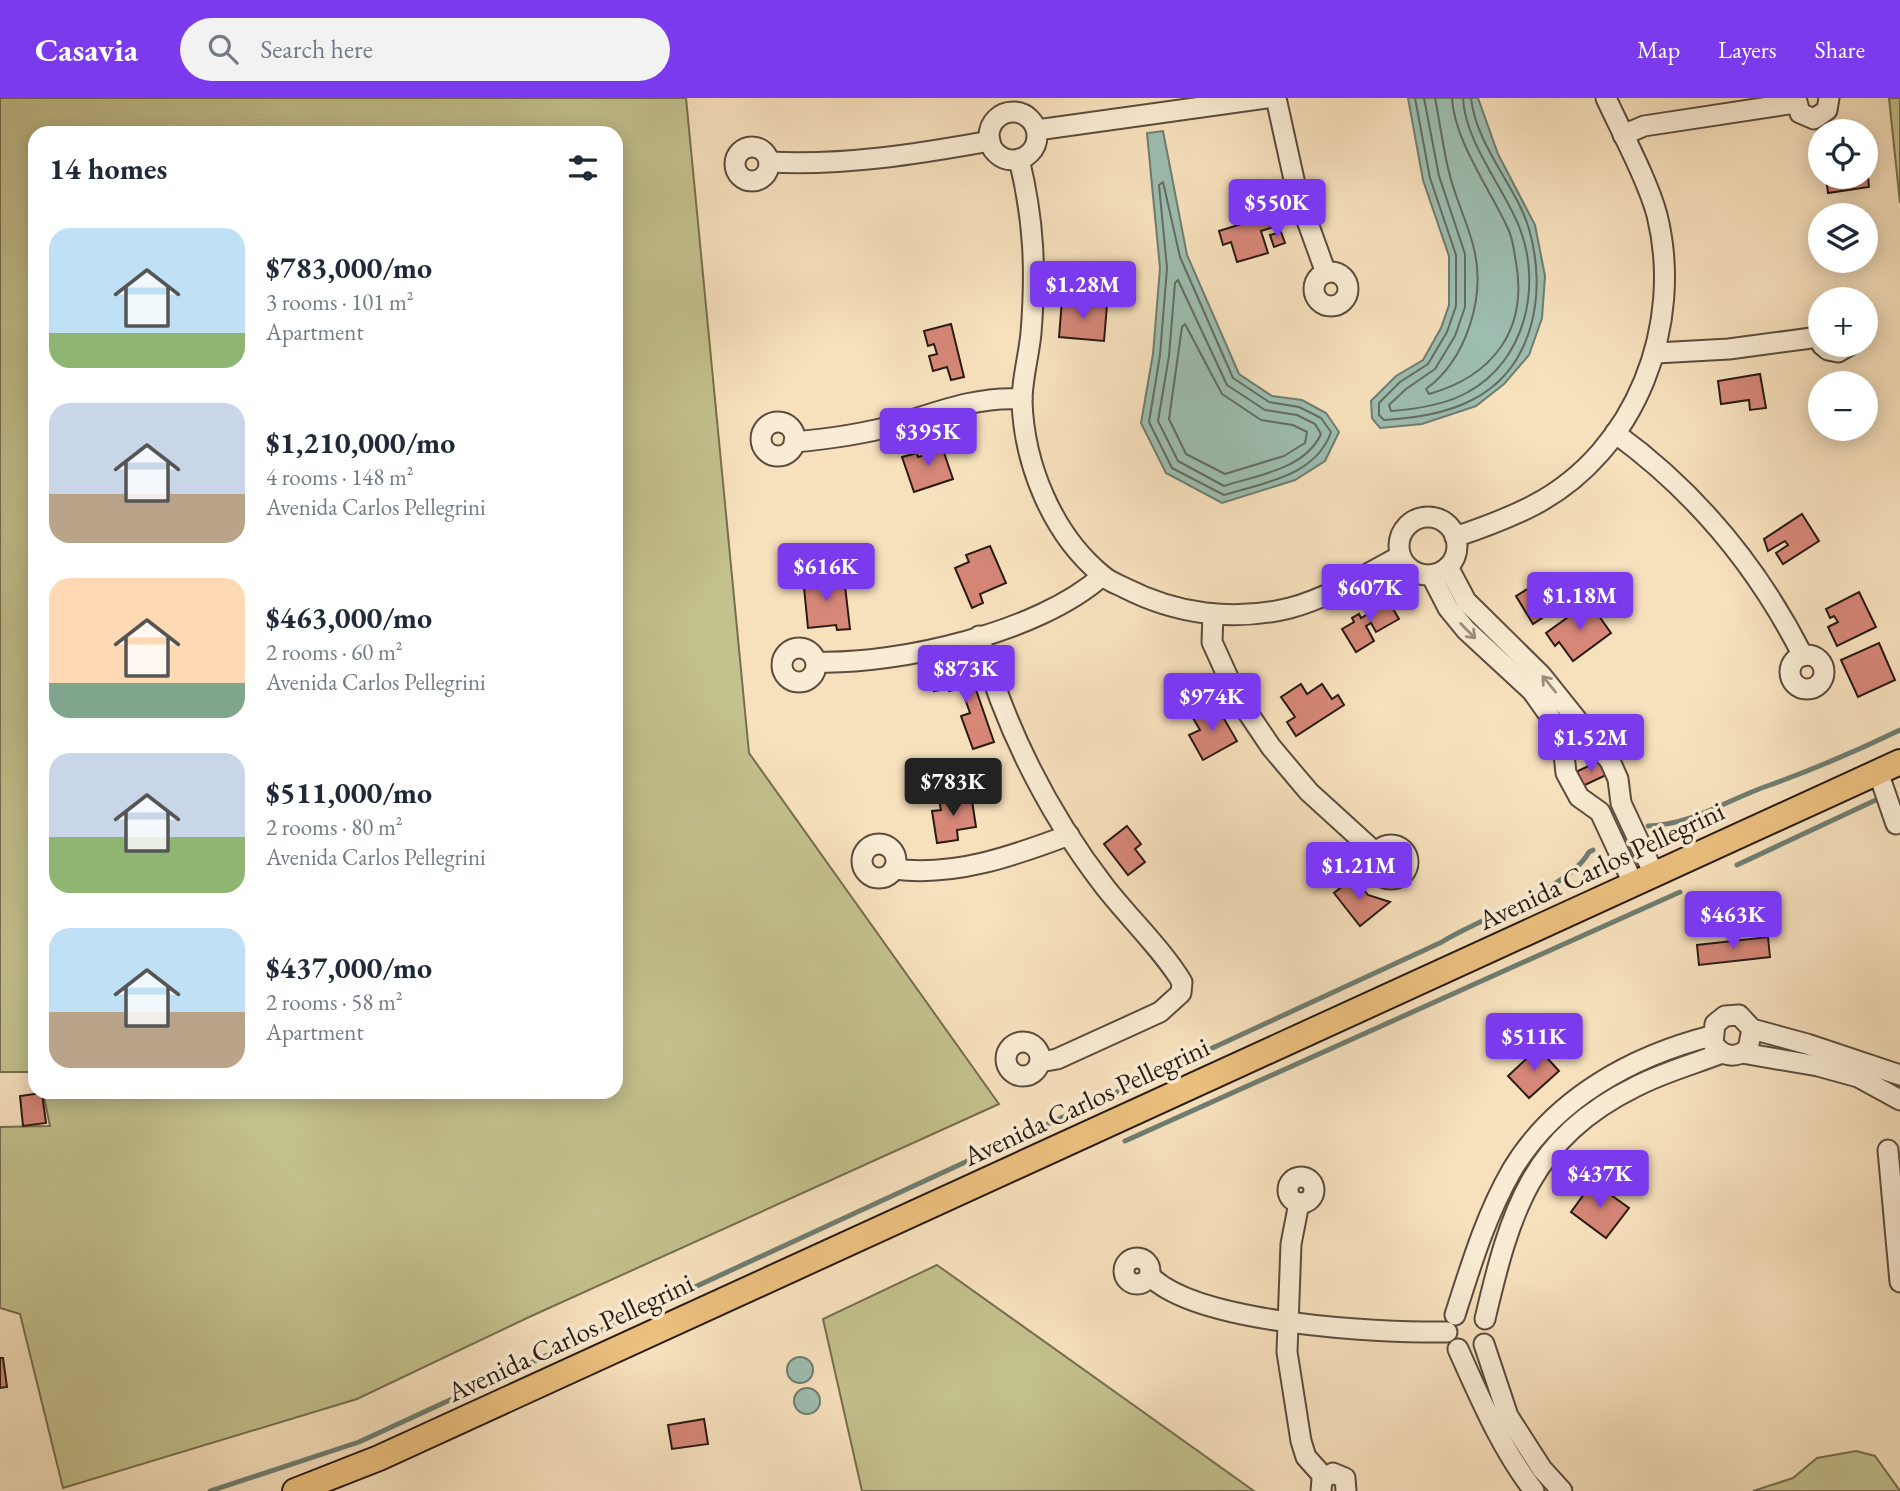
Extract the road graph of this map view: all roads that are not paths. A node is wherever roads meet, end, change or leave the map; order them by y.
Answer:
1 (1266, 98) edge
2 (1276, 98) edge
3 (1606, 98) edge
4 (1829, 98) edge
5 (1796, 101) edge
6 (1001, 106) edge
7 (1037, 130) junction
8 (1623, 135) junction
9 (990, 141) junction
10 (1019, 159) junction
11 (769, 162) dead end
12 (1326, 273) dead end
13 (1808, 342) edge
14 (1656, 353) junction
15 (1022, 399) junction
16 (1615, 433) junction
17 (794, 442) dead end
18 (1455, 537) junction
19 (1400, 556) junction
20 (1440, 571) junction
21 (1102, 576) junction
22 (1213, 614) junction
23 (979, 636) junction
24 (1803, 656) dead end
25 (816, 662) dead end
26 (1587, 732) junction
27 (1563, 745) junction
28 (1889, 767) edge
29 (1621, 803) junction
30 (1600, 812) junction
31 (1896, 824) dead end
32 (1069, 835) junction
33 (1376, 853) dead end
34 (894, 869) dead end
35 (1643, 878) junction
36 (1752, 1029) junction
37 (1712, 1036) junction
38 (1722, 1053) junction
39 (1742, 1053) junction
40 (1040, 1062) dead end
41 (1900, 1074) edge
42 (1900, 1100) edge
43 (1888, 1150) dead end
44 (1299, 1203) dead end
45 (1897, 1234) edge
46 (1150, 1276) dead end
47 (1900, 1282) edge
48 (1485, 1319) junction
49 (1288, 1323) junction
50 (1454, 1332) junction
51 (1484, 1344) junction
52 (1322, 1484) edge
53 (295, 1491) edge
54 (1346, 1491) edge
55 (1534, 1491) edge
56 (1562, 1491) edge

1 - 7 street
2 - 12 street
3 - 8 street
4 - 5 street
5 - 8 street
6 - 7 street
6 - 9 street
7 - 10 street
8 - 14 street
9 - 10 street
9 - 11 street
10 - 15 street
13 - 14 street
14 - 16 street
15 - 17 street
15 - 21 street
16 - 18 street
16 - 24 street
18 - 19 street
18 - 20 street
19 - 20 street
19 - 22 street
26 -> 20 street
20 -> 27 street
21 - 22 street
21 - 23 street
22 - 33 street
23 - 25 street
23 - 32 street
26 - 27 street
26 - 29 street
27 - 30 street
28 - 31 street
28 - 35 main road, Avenida Carlos Pellegrini
29 - 30 street
29 - 35 street
30 - 35 street
32 - 34 street
32 - 40 street
35 - 53 main road, Avenida Carlos Pellegrini
36 - 37 street
36 - 39 street
36 - 41 street
37 - 38 street
37 - 50 street
38 - 39 street
38 - 48 street
39 - 42 street
43 - 45 street
44 - 49 street
45 - 47 street
46 - 49 street
48 - 50 street
48 - 51 street
49 - 50 street
49 - 52 street
50 - 51 street
50 - 55 street
51 - 56 street
52 - 54 street

